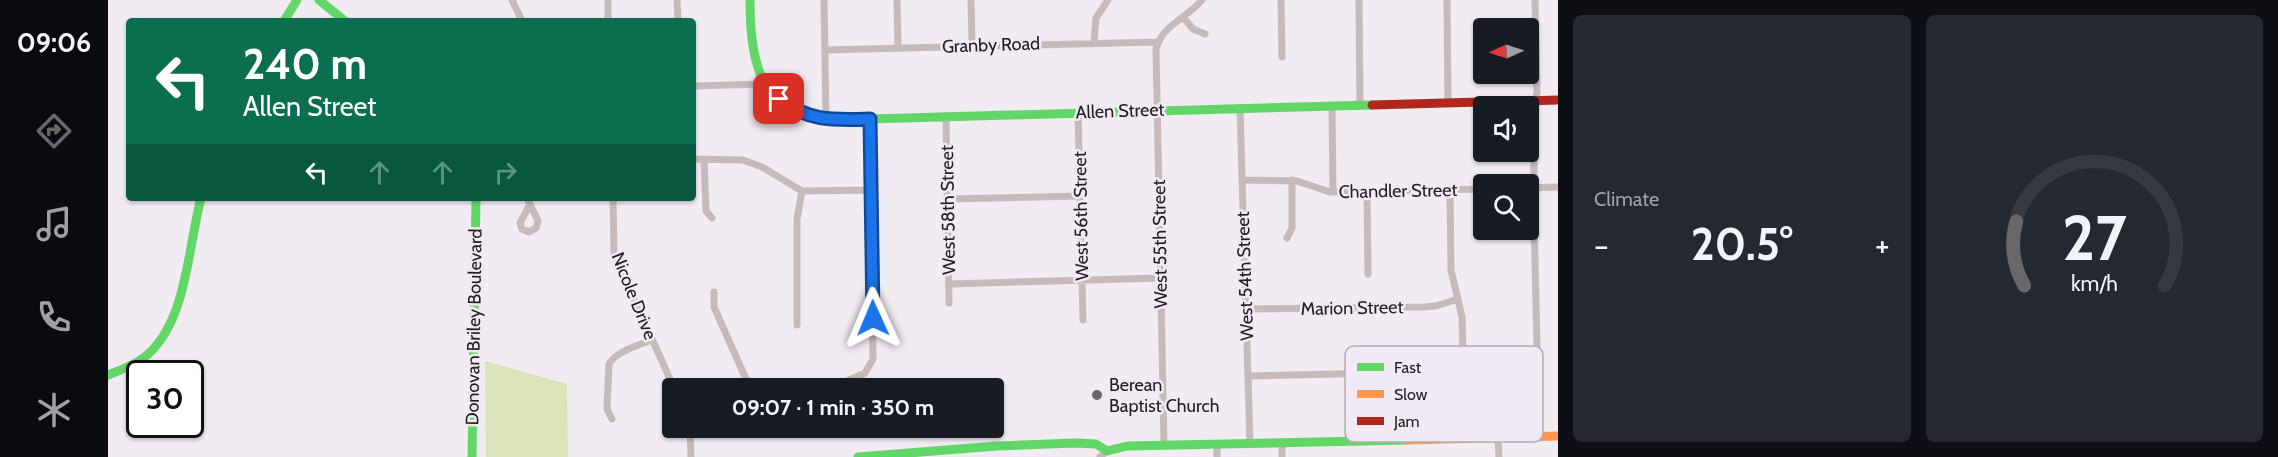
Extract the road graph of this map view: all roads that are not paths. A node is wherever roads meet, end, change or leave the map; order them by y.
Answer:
1 (297, 0) edge
2 (319, 0) edge
3 (608, 0) edge
4 (677, 0) edge
5 (750, 0) edge
6 (824, 0) edge
7 (897, 0) edge
8 (971, 0) edge
9 (1108, 0) edge
10 (1202, 0) edge
11 (1281, 0) edge
12 (1359, 0) edge
13 (1447, 0) edge
14 (1535, 0) edge
15 (515, 1) edge
16 (1183, 17) junction
17 (286, 18) edge
18 (341, 18) edge
19 (521, 18) edge
20 (608, 18) edge
21 (678, 18) edge
22 (1205, 34) dead end
23 (1094, 42) junction
24 (1157, 42) junction
25 (972, 45) junction
26 (898, 48) junction
27 (825, 50) junction
28 (1282, 57) dead end
29 (765, 84) junction
30 (696, 86) edge
31 (1536, 96) edge
32 (1558, 100) edge
33 (1539, 101) edge
34 (1473, 103) edge
35 (1449, 104) junction
36 (1332, 106) junction
37 (1360, 106) junction
38 (1240, 108) junction
39 (1156, 110) junction
40 (1078, 112) junction
41 (946, 116) junction
42 (826, 119) junction
43 (870, 119) junction
44 (696, 159) edge
45 (704, 159) junction
46 (1242, 180) junction
47 (1292, 180) junction
48 (1539, 187) edge
49 (1558, 187) edge
50 (1450, 189) junction
51 (1473, 189) edge
52 (871, 190) junction
53 (802, 191) junction
54 (1367, 191) junction
55 (1333, 192) junction
56 (1080, 196) junction
57 (948, 199) junction
58 (200, 201) edge
59 (476, 201) edge
60 (613, 201) edge
61 (712, 218) dead end
62 (1287, 238) dead end
63 (1533, 240) edge
64 (1368, 274) dead end
65 (1161, 278) junction
66 (1082, 280) junction
67 (949, 284) junction
68 (714, 292) dead end
69 (1458, 299) junction
70 (949, 303) dead end
71 (1246, 309) junction
72 (1083, 320) dead end
73 (797, 325) dead end
74 (651, 340) junction
75 (1463, 346) edge
76 (1536, 346) edge
77 (1345, 374) edge
78 (108, 375) edge
79 (1248, 376) junction
80 (669, 378) edge
81 (746, 378) edge
82 (855, 378) edge
83 (612, 419) dead end
84 (1558, 436) edge
85 (1543, 437) edge
86 (690, 438) edge
87 (1345, 442) edge
88 (1498, 442) edge
89 (1282, 443) junction
90 (1250, 444) junction
91 (1164, 445) junction
92 (1217, 445) junction
93 (1103, 454) edge
94 (472, 457) edge
95 (691, 457) edge
96 (858, 457) edge
97 (866, 457) edge
98 (1217, 457) edge
99 (1282, 457) edge
100 (1499, 457) edge

1 - 17 street
2 - 18 street
3 - 20 street
4 - 21 street
5 - 29 street
6 - 27 street
7 - 26 street
8 - 25 street
9 - 23 street
10 - 16 street
11 - 28 street
12 - 37 street
13 - 35 street
14 - 31 street
15 - 19 street
16 - 22 street
16 - 24 street
23 - 24 street, Granby Road
23 - 25 street, Granby Road
24 - 39 street, West 55th Street
25 - 26 street, Granby Road
26 - 27 street, Granby Road
27 - 42 street
29 - 30 street
29 - 42 street, Allen Street
32 - 33 street, Allen Street
34 - 35 street, Allen Street
35 - 37 street, Allen Street
36 - 37 street, Allen Street
36 - 38 street, Allen Street
36 - 55 street
38 - 39 street, Allen Street
38 - 46 street, West 54th Street
39 - 40 street, Allen Street
39 - 65 street, West 55th Street
40 - 41 street, Allen Street
40 - 56 street, West 56th Street
41 - 43 street, Allen Street
41 - 57 street, West 58th Street
42 - 43 street, Allen Street
43 - 52 street
44 - 45 street
45 - 53 street
45 - 61 street
46 - 47 street, Chandler Street
46 - 71 street, West 54th Street
47 - 55 street, Chandler Street
47 - 62 street
48 - 49 street
50 - 51 street, Chandler Street
50 - 54 street, Chandler Street
50 - 69 street
52 - 53 street
52 - 82 street
53 - 73 street
54 - 55 street, Chandler Street
54 - 64 street
56 - 57 street
56 - 66 street, West 56th Street
57 - 67 street, West 58th Street
58 - 78 street
59 - 94 street, Donovan Briley Boulevard
60 - 74 street, Nicole Drive
63 - 76 street
65 - 66 street
65 - 91 street, West 55th Street
66 - 67 street
66 - 72 street, West 56th Street
67 - 70 street, West 58th Street
68 - 81 street
69 - 71 street, Marion Street
69 - 75 street
71 - 79 street, West 54th Street
74 - 80 street, Nicole Drive
74 - 83 street
77 - 79 street
79 - 90 street, West 54th Street
84 - 85 street
86 - 95 street
87 - 89 street
88 - 100 street
89 - 90 street
89 - 99 street
90 - 92 street
91 - 92 street
91 - 93 street
92 - 98 street
93 - 97 street
96 - 97 street

